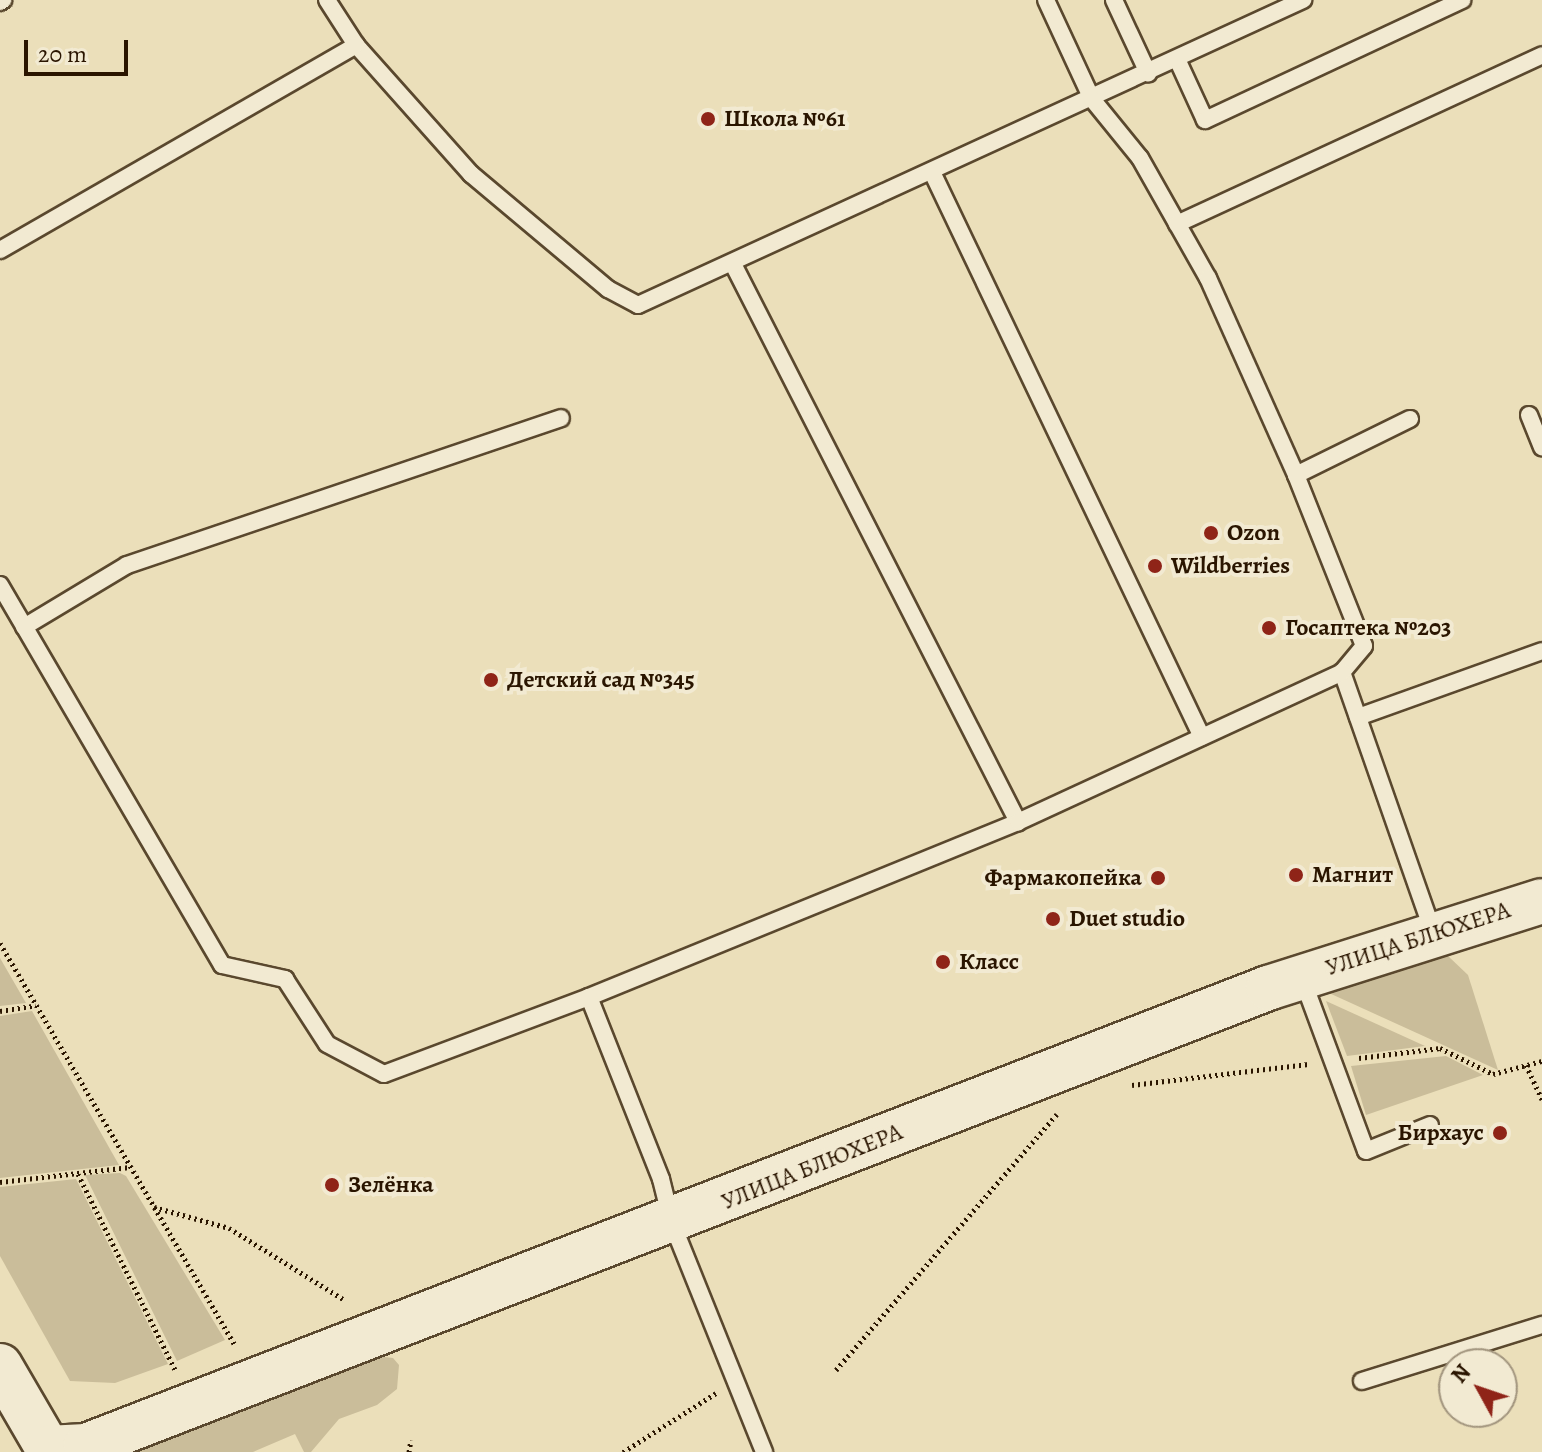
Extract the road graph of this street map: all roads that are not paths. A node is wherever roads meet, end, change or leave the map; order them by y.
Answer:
1 (327, 0) edge
2 (1046, 0) edge
3 (1114, 0) edge
4 (1303, 0) edge
5 (1462, 0) edge
6 (356, 45) junction
7 (1542, 55) edge
8 (1177, 59) junction
9 (1148, 73) junction
10 (1092, 99) junction
11 (932, 172) junction
12 (1177, 224) junction
13 (0, 250) edge
14 (733, 264) junction
15 (1529, 415) dead end
16 (561, 418) dead end
17 (1410, 419) dead end
18 (1542, 447) edge
19 (1296, 475) junction
20 (0, 585) edge
21 (24, 627) junction
22 (1542, 651) edge
23 (1342, 672) junction
24 (1358, 717) junction
25 (1202, 737) junction
26 (1018, 822) junction
27 (1542, 901) edge
28 (1434, 934) junction
29 (1301, 977) junction
30 (589, 997) junction
31 (1430, 1125) dead end
32 (672, 1223) junction
33 (1542, 1325) edge
34 (0, 1366) edge
35 (1362, 1381) dead end
36 (67, 1449) edge
37 (764, 1452) edge

1 - 6 lane
2 - 10 lane
3 - 9 lane
4 - 8 lane
5 - 8 lane
6 - 13 lane
6 - 14 lane
7 - 12 lane
8 - 9 lane
9 - 10 lane
10 - 11 lane
10 - 12 lane
11 - 14 lane
11 - 25 lane
12 - 19 lane
14 - 26 lane
15 - 18 lane
16 - 21 lane
17 - 19 lane
19 - 23 lane
20 - 21 lane
21 - 30 lane
22 - 24 lane
23 - 24 lane
23 - 25 lane
24 - 28 lane
25 - 26 lane
26 - 30 lane
27 - 28 street, УЛИЦА БЛЮХЕРА
28 - 29 street, УЛИЦА БЛЮХЕРА
29 - 31 lane
29 - 32 street, УЛИЦА БЛЮХЕРА
30 - 32 lane
32 - 36 street, УЛИЦА БЛЮХЕРА
32 - 37 lane
33 - 35 lane
34 - 36 street

